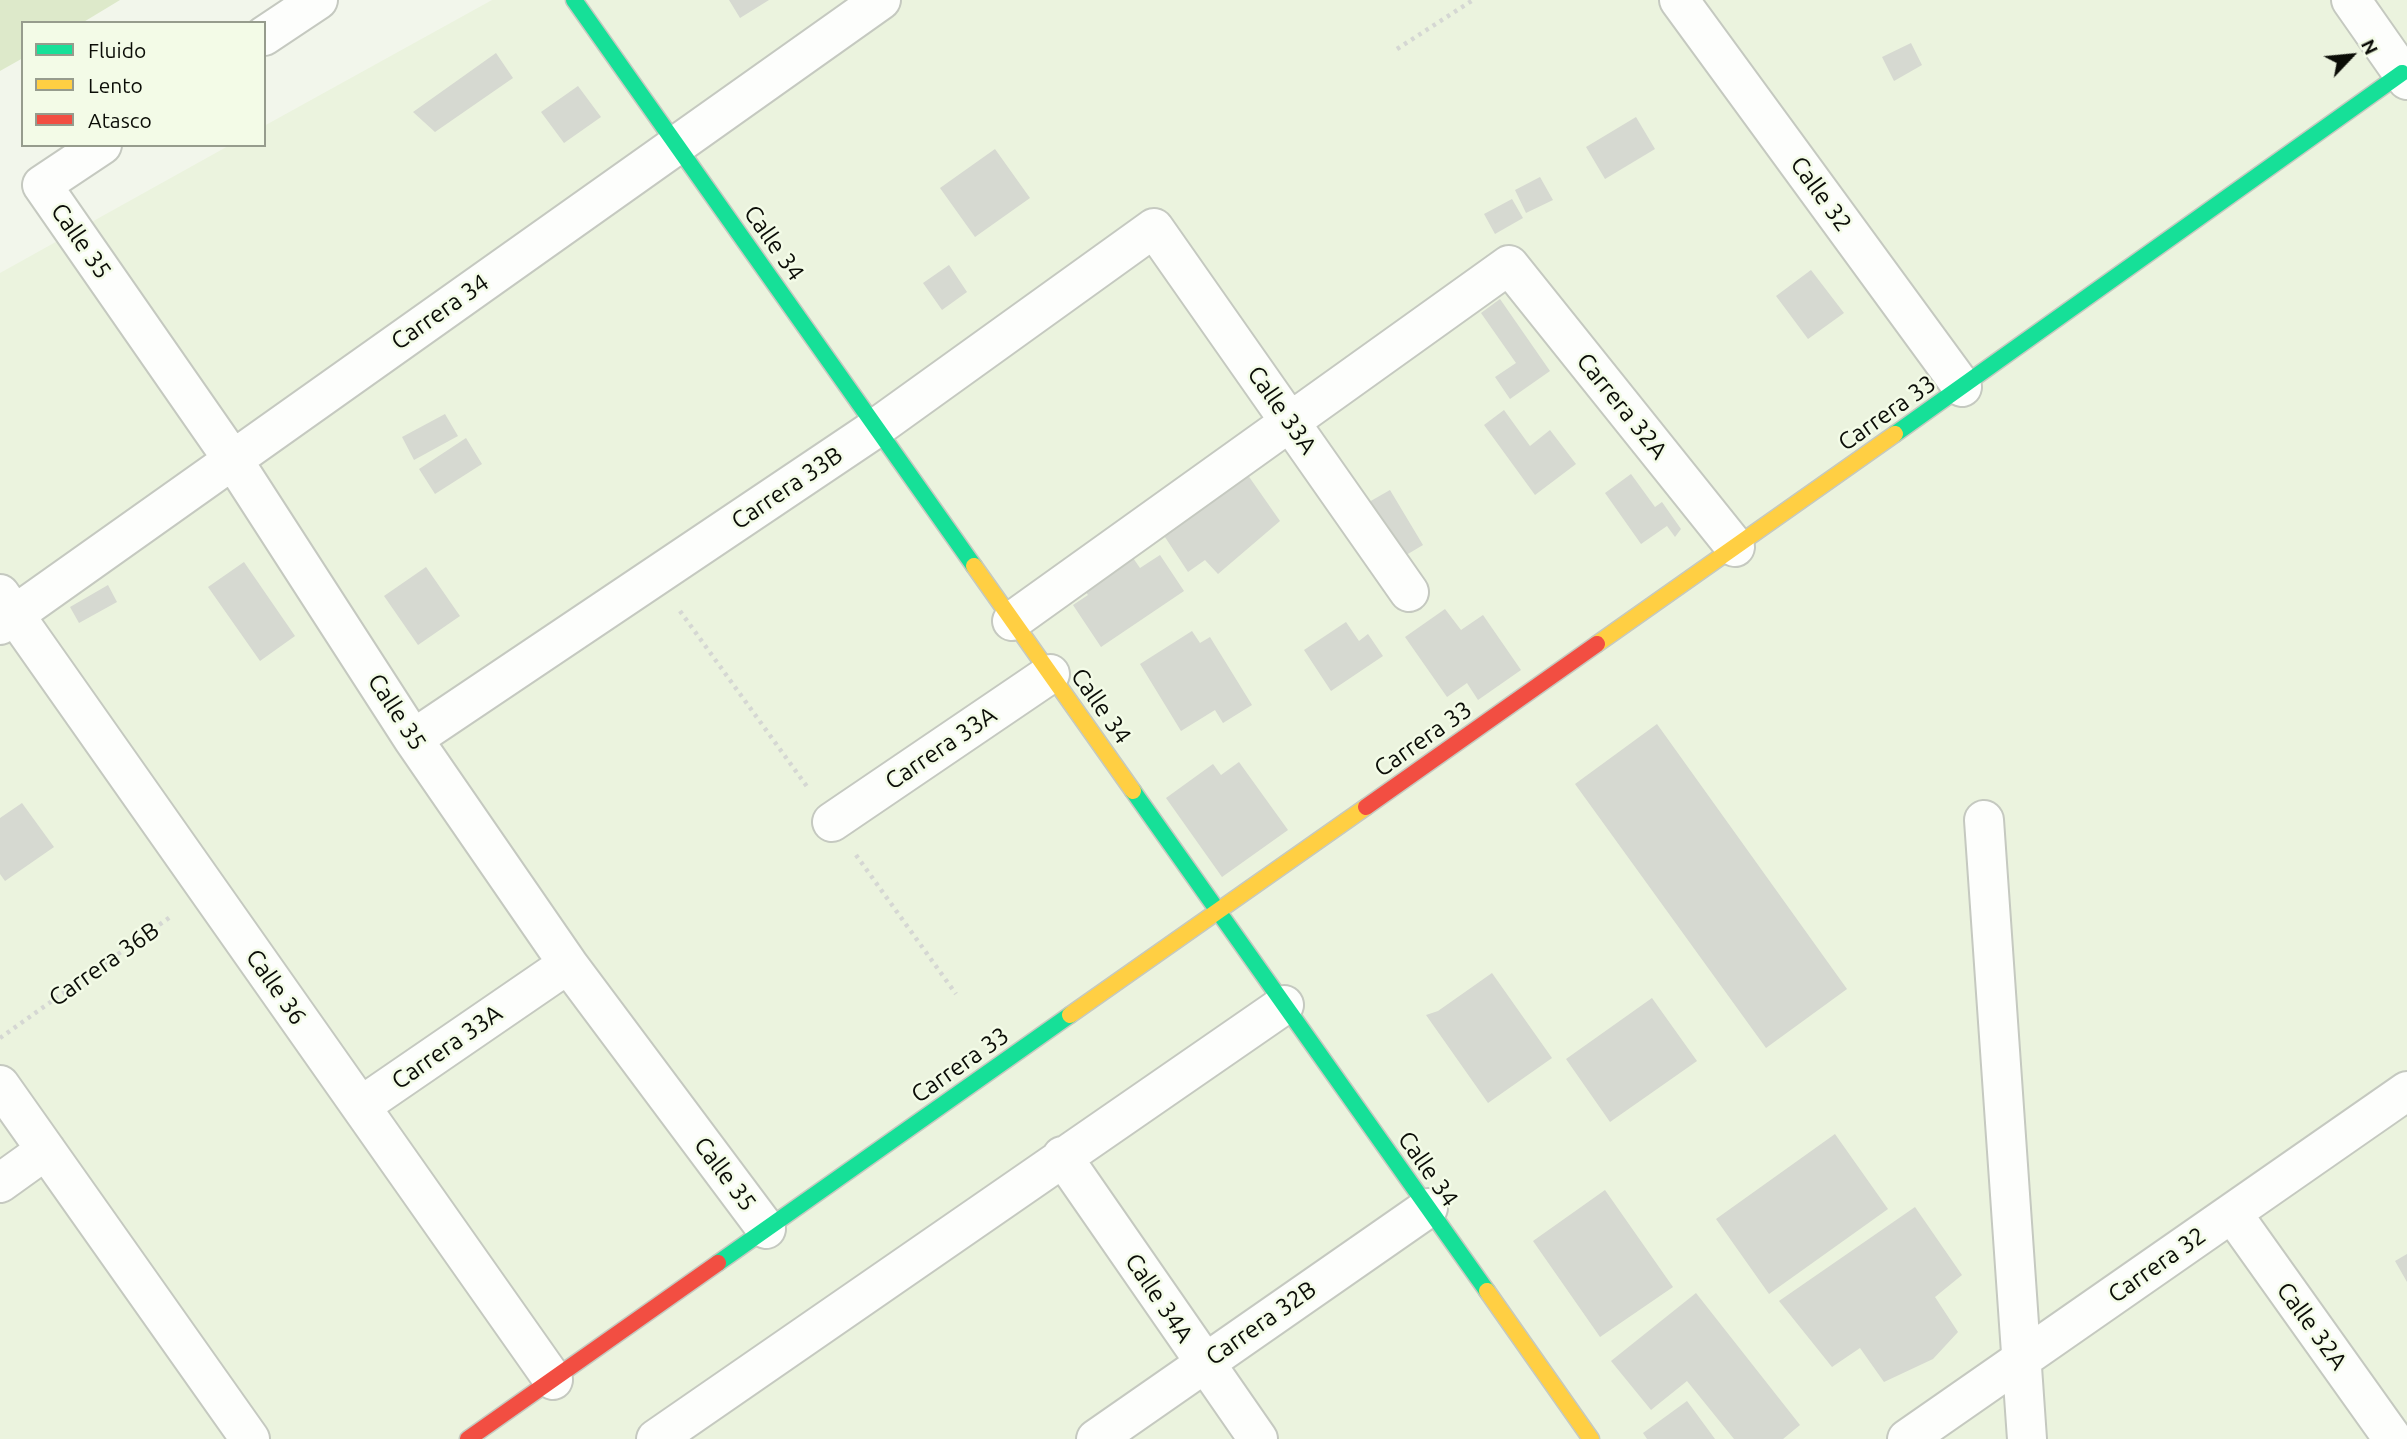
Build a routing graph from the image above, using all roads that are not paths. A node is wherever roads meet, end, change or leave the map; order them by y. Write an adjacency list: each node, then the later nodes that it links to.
1 (318, 0): 6 (street)
2 (574, 0): 8 (street, Calle 34)
3 (881, 0): 8 (street, Carrera 34)
4 (1679, 0): 11 (street, Calle 32)
5 (2351, 0): 7 (street)
6 (266, 35)
7 (2405, 77): 11 (street, Carrera 33)
8 (676, 145): 13 (street, Calle 34); 14 (street, Carrera 34)
9 (99, 147): 14 (street, Calle 35)
10 (1154, 228): 12 (street, Calle 33A); 13 (street, Carrera 33B)
11 (1962, 387): 15 (street, Carrera 33)
12 (1290, 421): 15 (street, Carrera 32A); 16 (street, Calle 33A); 18 (street)
13 (876, 428): 18 (street, Calle 34); 20 (street, Carrera 33B)
14 (233, 460): 17 (street, Carrera 34); 20 (street, Calle 35)
15 (1735, 547): 23 (street, Carrera 33)
16 (1409, 592)
17 (5, 611): 28 (street, Calle 36)
18 (1012, 621): 19 (street, Calle 34)
19 (1050, 674): 22 (street, Carrera 33A); 23 (street, Calle 34)
20 (413, 739): 24 (street, Calle 35)
21 (1984, 820): 44 (street)
22 (832, 822)
23 (1218, 911): 25 (street, Calle 34); 34 (street, Carrera 33)
24 (568, 964): 28 (street, Carrera 33A); 34 (street, Calle 35)
25 (1284, 1005): 30 (street); 32 (street, Calle 34)
26 (0, 1085): 29 (street)
27 (2407, 1091): 33 (street, Carrera 32)
28 (361, 1106): 36 (street, Calle 36)
29 (46, 1150): 31 (street); 38 (street)
30 (1062, 1156): 35 (street, Calle 34A); 37 (street)
31 (0, 1183)
32 (1428, 1208): 35 (street, Carrera 32B); 42 (street, Calle 34)
33 (2232, 1213): 43 (street, Carrera 32); 45 (street, Calle 32A)
34 (766, 1229): 36 (street, Carrera 33)
35 (1203, 1363): 40 (street, Carrera 32B); 41 (street, Calle 34A)
36 (553, 1380): 39 (street, Carrera 33)
37 (682, 1432)
38 (250, 1439)
39 (468, 1439)
40 (1096, 1439)
41 (1258, 1439)
42 (1591, 1439)
43 (1907, 1439)
44 (2027, 1439)
45 (2393, 1439)

